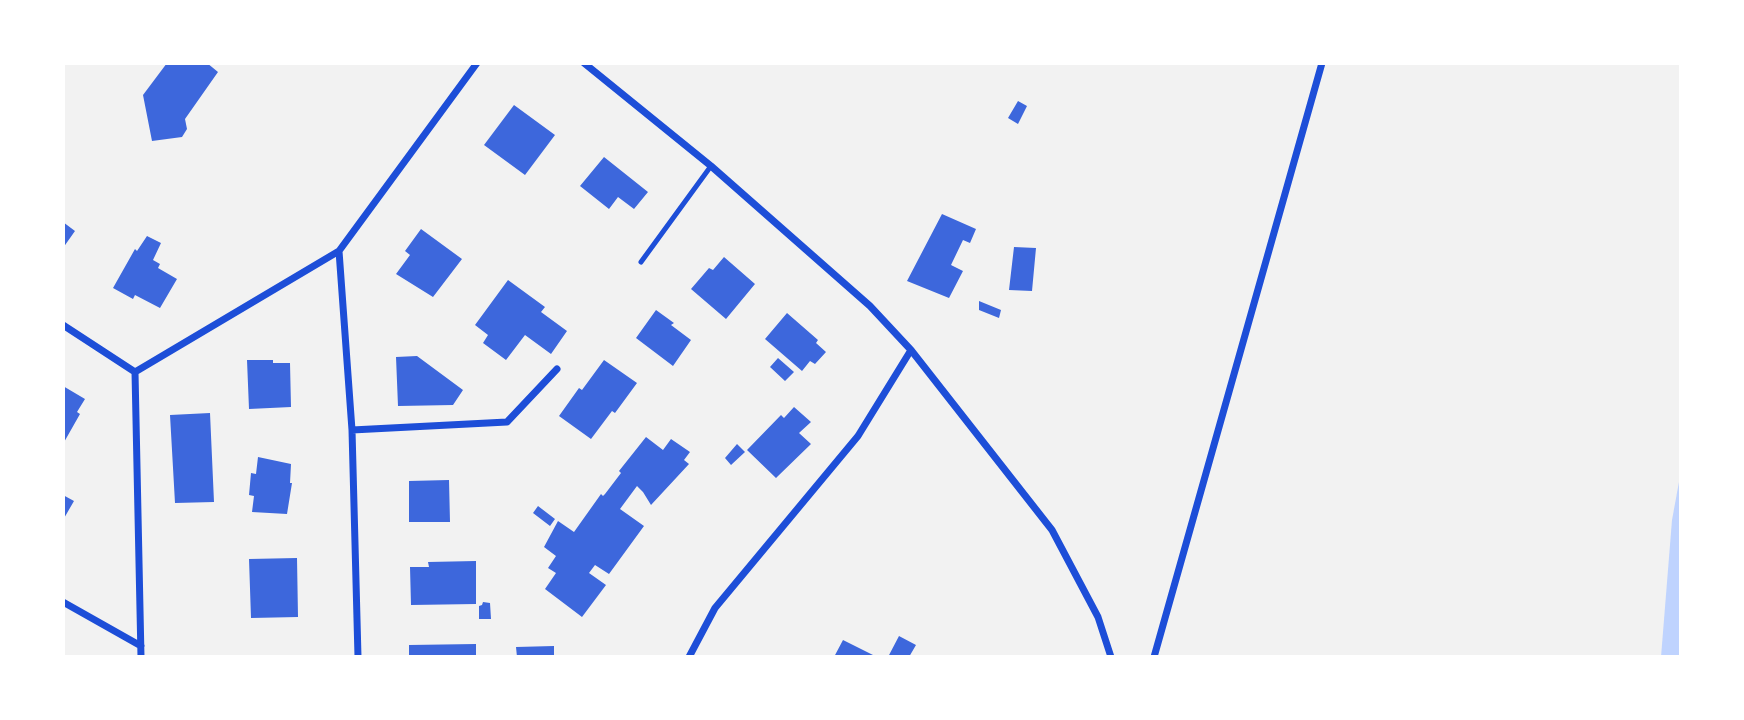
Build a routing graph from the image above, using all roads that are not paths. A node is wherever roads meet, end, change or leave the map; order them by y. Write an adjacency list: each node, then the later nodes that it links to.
1 (477, 63): 5 (street)
2 (584, 63): 4 (street)
3 (1322, 63): 18 (street)
4 (711, 166): 6 (lane); 8 (street)
5 (339, 251): 10 (street); 11 (street)
6 (641, 262)
7 (63, 325): 10 (street)
8 (911, 350): 16 (street); 17 (street)
9 (557, 369): 11 (street)
10 (135, 372): 13 (street)
11 (352, 430): 15 (street)
12 (63, 602): 13 (street)
13 (141, 646): 14 (street)
14 (141, 657)
15 (358, 657)
16 (689, 657)
17 (1111, 657)
18 (1154, 657)

